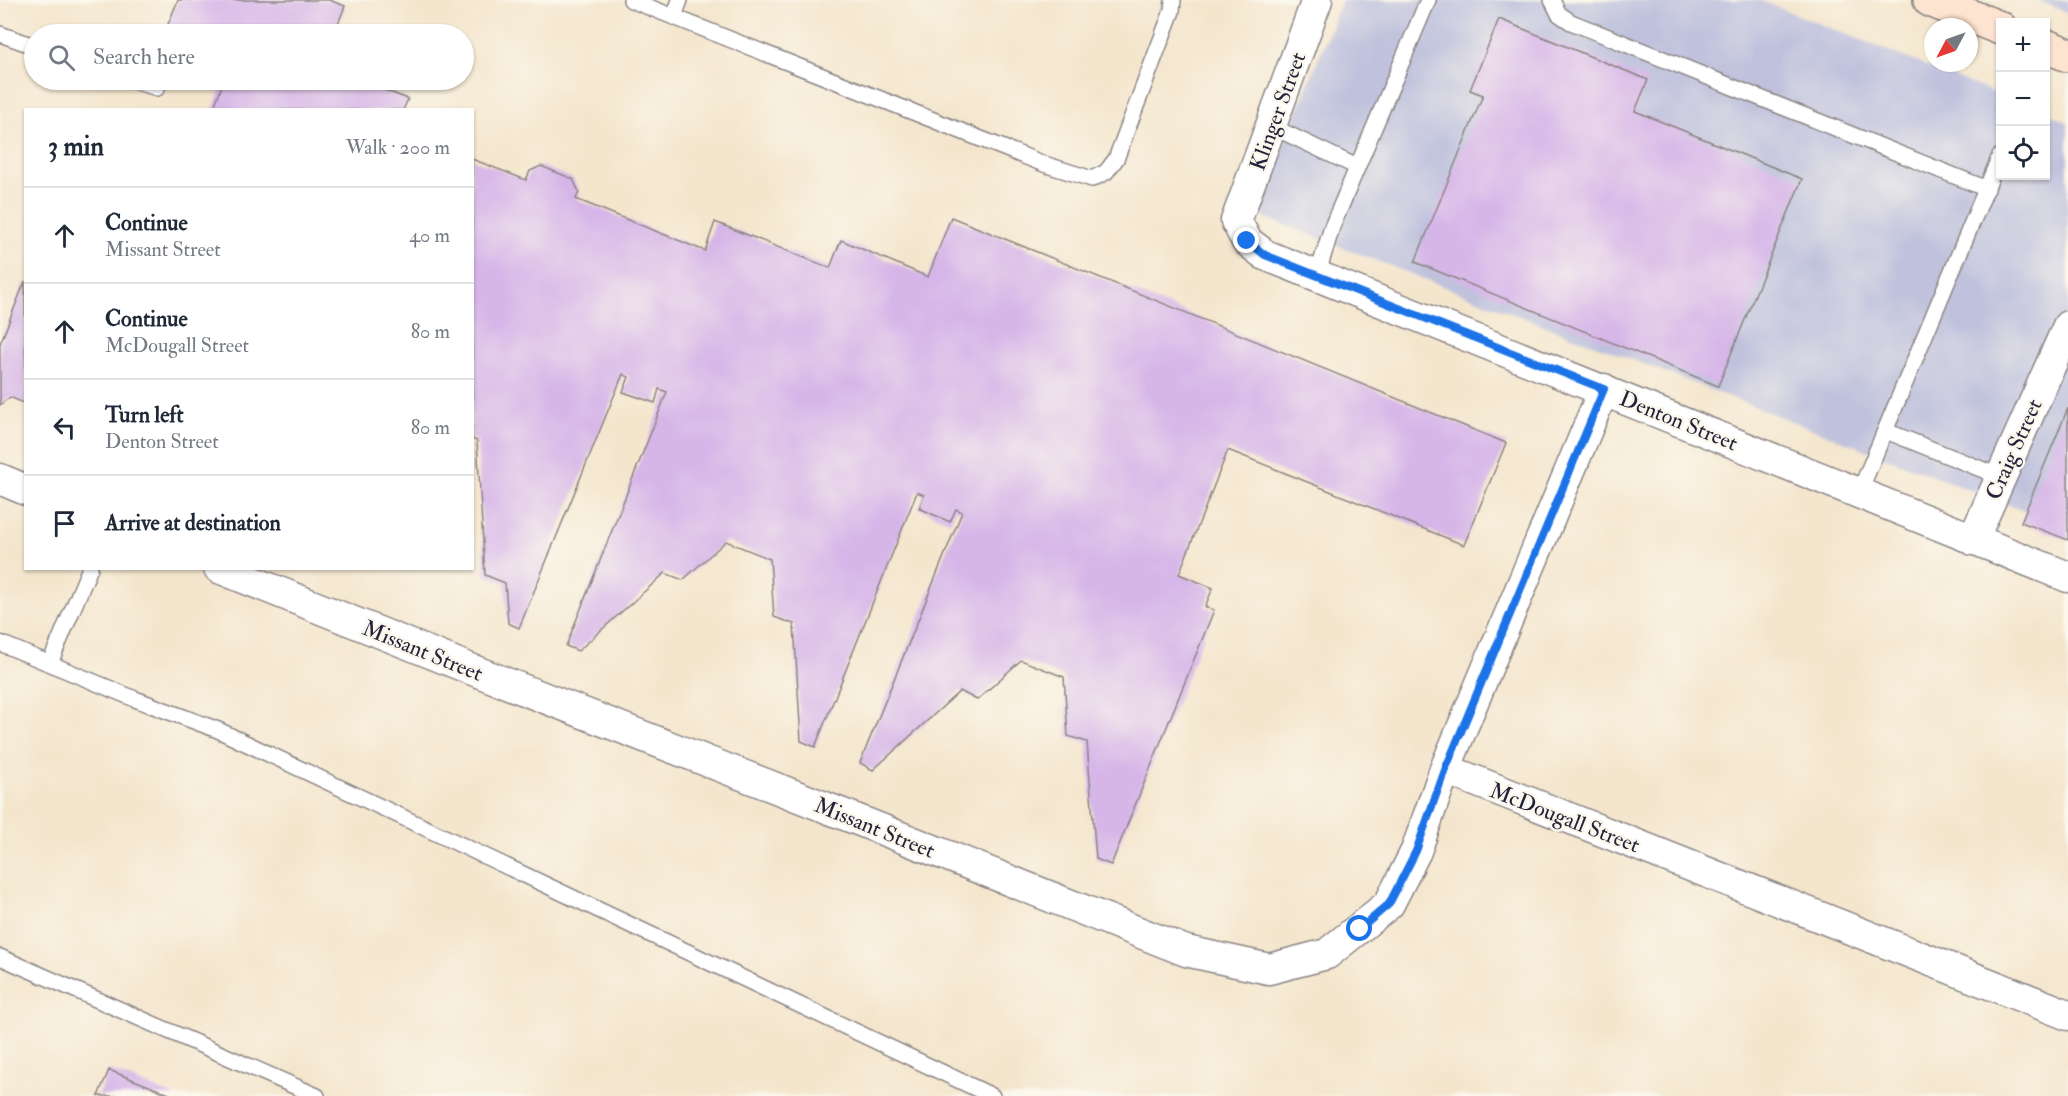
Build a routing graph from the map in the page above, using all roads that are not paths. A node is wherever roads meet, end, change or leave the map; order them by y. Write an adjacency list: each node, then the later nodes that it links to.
1 (631, 0): 8 (lane)
2 (680, 0): 8 (lane)
3 (1173, 0): 8 (lane)
4 (1317, 0): 12 (street, Klinger Street)
5 (1428, 0): 13 (lane)
6 (1551, 0): 15 (lane)
7 (1930, 0): 9 (street)
8 (674, 17)
9 (1996, 26)
10 (0, 34): 11 (lane)
11 (24, 42)
12 (1271, 126): 13 (lane); 16 (street, Klinger Street)
13 (1357, 167): 17 (lane)
14 (1996, 168): 15 (lane)
15 (1987, 189): 20 (lane)
16 (1236, 221): 17 (street, Denton Street)
17 (1317, 276): 19 (street, Denton Street)
18 (2068, 326): 21 (street, Craig Street)
19 (1604, 389): 24 (street, Denton Street); 31 (street)
20 (1886, 430): 21 (lane); 24 (lane)
21 (2001, 477): 25 (street, Craig Street)
22 (0, 479): 23 (street)
23 (24, 488)
24 (1859, 494): 25 (street, Denton Street)
25 (1973, 540): 28 (street, Denton Street)
26 (89, 570): 30 (lane)
27 (224, 570): 31 (street, Missant Street)
28 (2068, 577)
29 (0, 643): 30 (lane)
30 (50, 663): 35 (lane)
31 (1445, 770): 33 (street, McDougall Street)
32 (0, 957): 34 (lane)
33 (2068, 1015)
34 (317, 1096)
35 (992, 1096)

